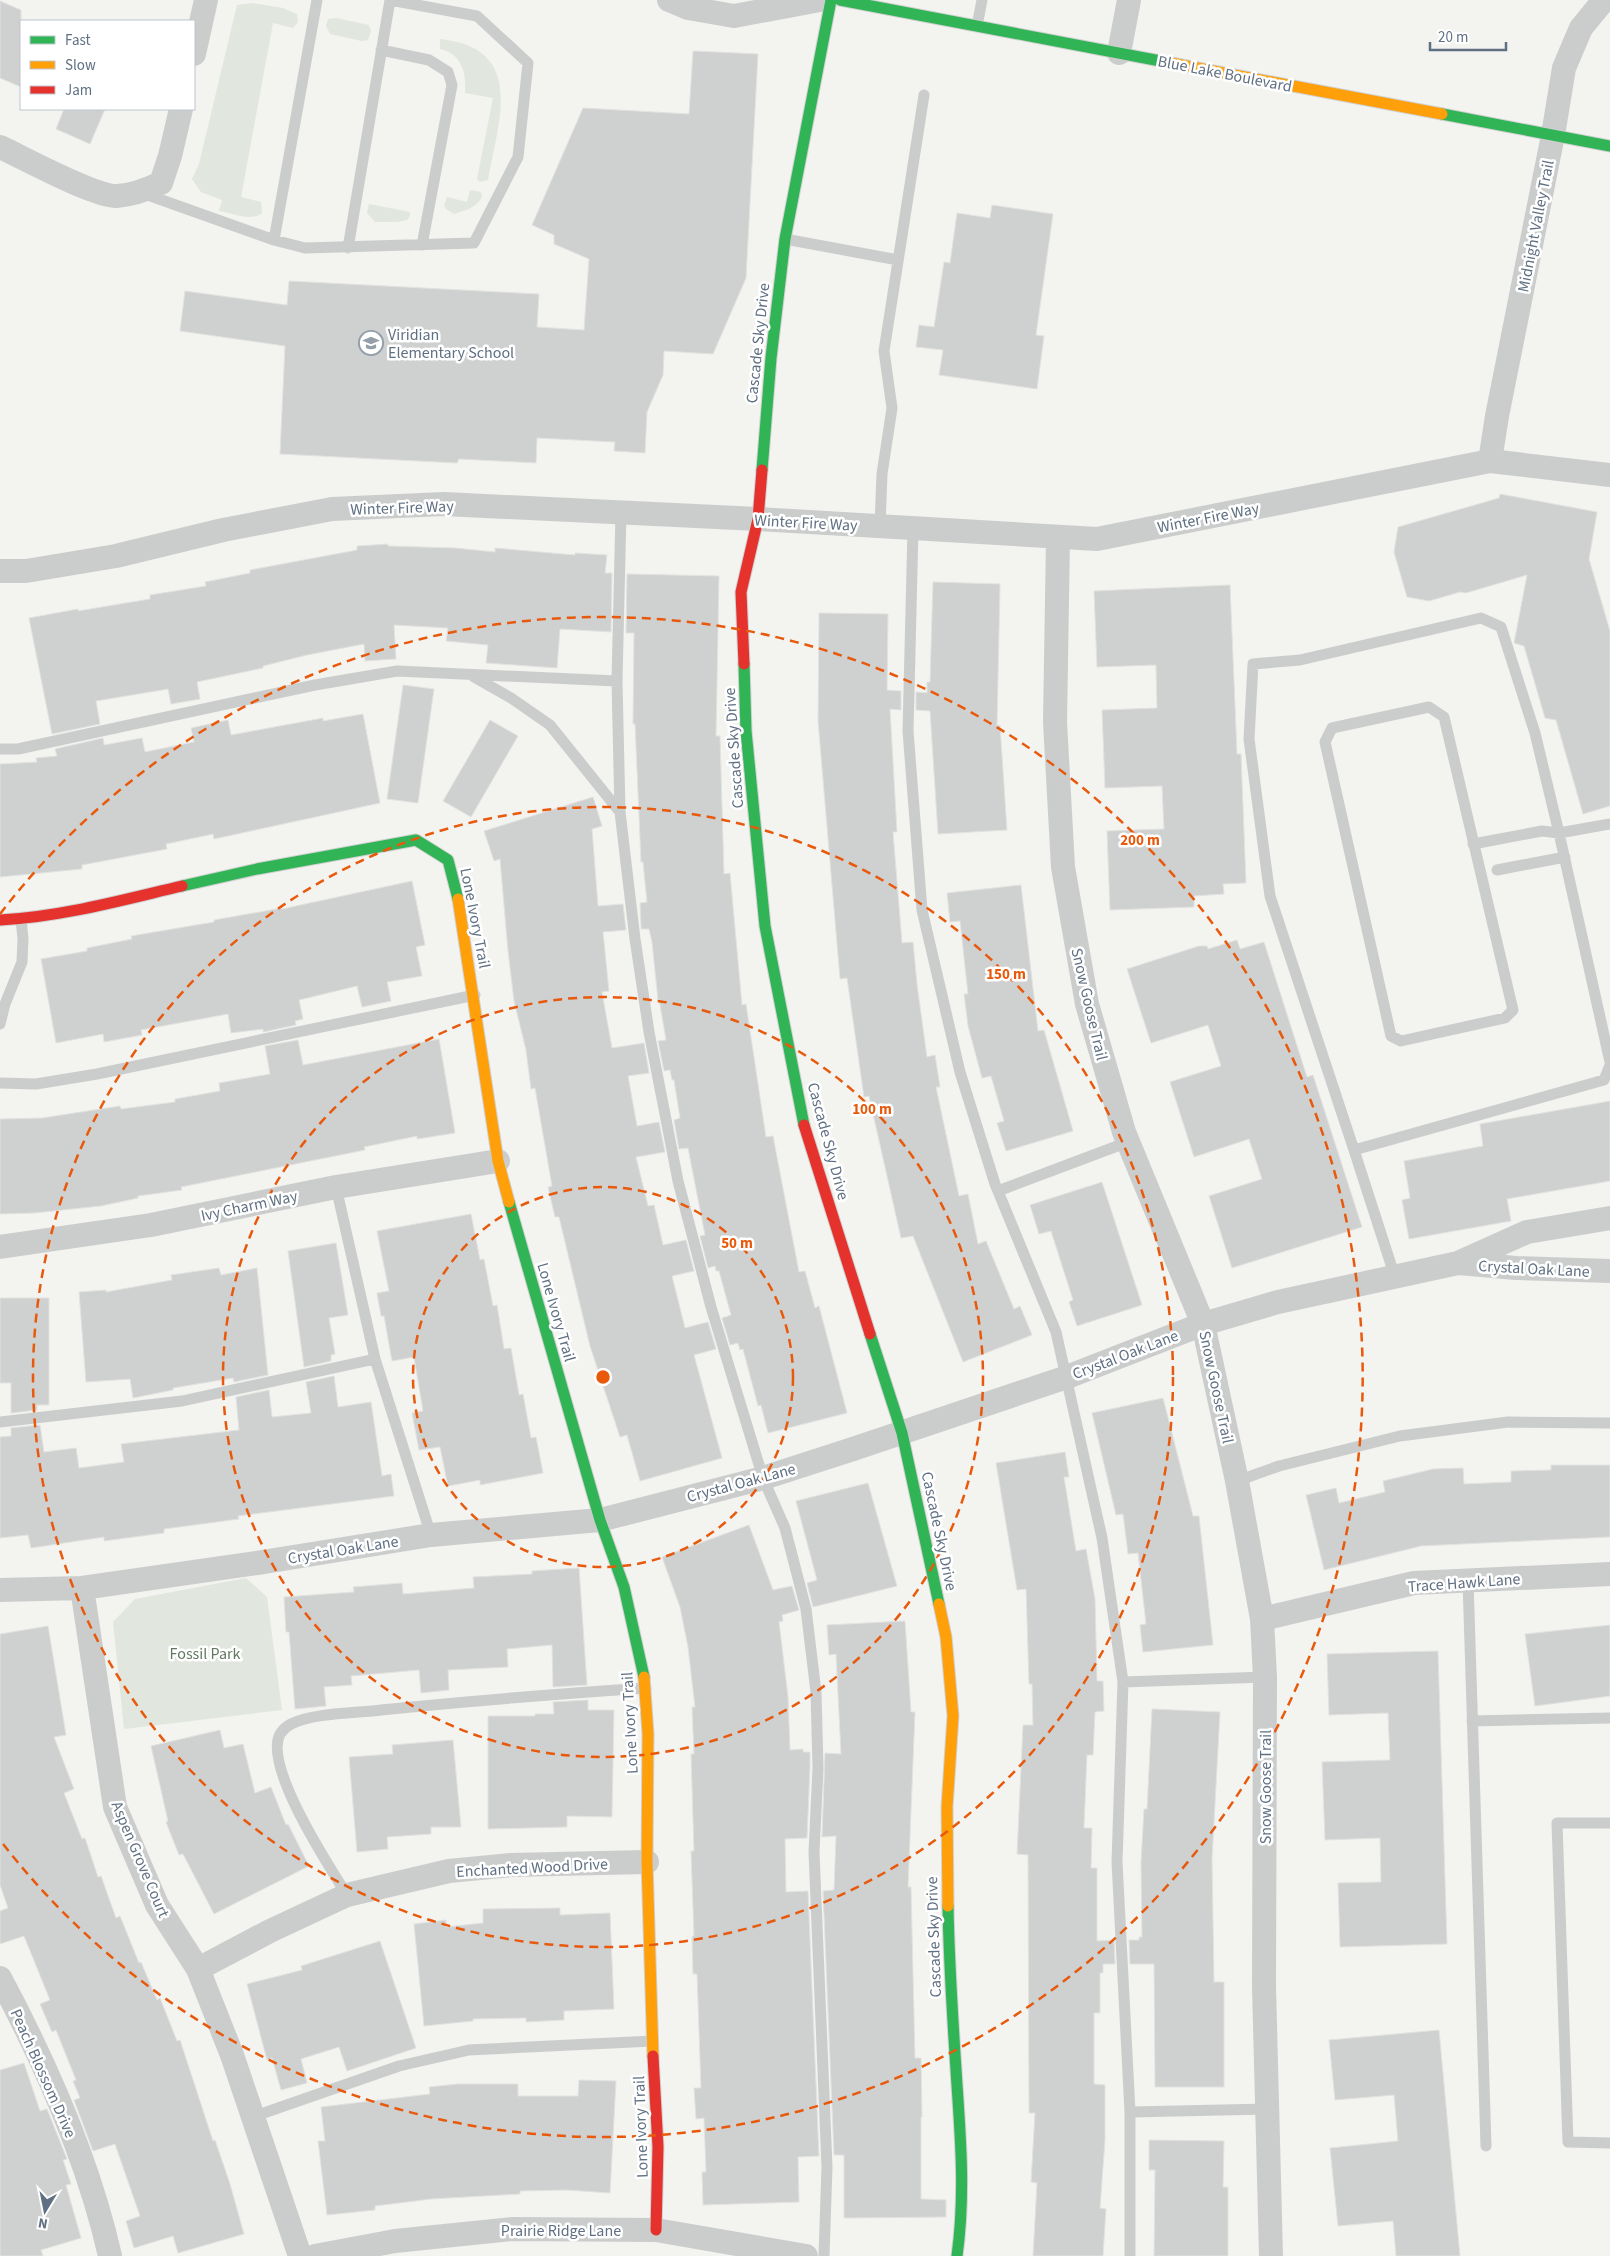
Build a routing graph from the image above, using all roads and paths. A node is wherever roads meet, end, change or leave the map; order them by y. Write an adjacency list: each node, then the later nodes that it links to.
1 (206, 0): 12 (street)
2 (317, 0): 22 (lane)
3 (390, 0): 13 (lane); 23 (lane)
4 (669, 0): 5 (street)
5 (820, 0)
6 (831, 0): 21 (street, Cascade Sky Drive)
7 (840, 0): 11 (street, Blue Lake Boulevard)
8 (982, 0): 11 (lane)
9 (1129, 0): 14 (street)
10 (1604, 0): 17 (street, Midnight Valley Trail)
11 (977, 26): 14 (street, Blue Lake Boulevard)
12 (195, 50)
13 (381, 50): 23 (lane); 24 (lane)
14 (1119, 53): 17 (street, Blue Lake Boulevard)
15 (924, 96): 25 (lane)
16 (181, 110): 20 (street)
17 (1554, 135): 18 (street, Blue Lake Boulevard); 26 (street, Midnight Valley Trail)
18 (1610, 146)
19 (0, 147): 20 (street)
20 (141, 193): 22 (lane)
21 (785, 239): 25 (lane); 29 (street, Cascade Sky Drive)
22 (274, 240): 24 (lane)
23 (422, 245): 24 (lane)
24 (348, 248)
25 (898, 260): 30 (lane)
26 (1490, 461): 27 (street, Winter Fire Way); 32 (street, Winter Fire Way)
27 (1610, 475)
28 (621, 512): 29 (street, Winter Fire Way); 33 (street, Winter Fire Way); 35 (lane)
29 (758, 519): 30 (street, Winter Fire Way); 65 (street, Cascade Sky Drive)
30 (880, 526): 31 (street, Winter Fire Way)
31 (912, 529): 32 (street, Winter Fire Way); 54 (lane)
32 (1058, 538): 50 (street, Snow Goose Trail)
33 (0, 570)
34 (470, 675): 35 (lane); 36 (lane); 37 (lane)
35 (617, 681): 37 (lane)
36 (0, 749)
37 (620, 812): 66 (lane)
38 (1610, 824): 39 (lane)
39 (1559, 833): 40 (lane); 41 (lane); 51 (lane)
40 (1473, 844): 40 (lane)
41 (1565, 857): 42 (lane); 47 (lane)
42 (1497, 870)
43 (21, 918): 44 (street, Lone Ivory Trail); 45 (street, Lone Ivory Trail); 46 (lane)
44 (0, 920)
45 (475, 995): 49 (lane); 52 (street, Lone Ivory Trail)
46 (0, 1024)
47 (1610, 1062)
48 (1610, 1065): 51 (lane)
49 (0, 1083)
50 (1128, 1142): 54 (lane); 60 (street, Snow Goose Trail)
51 (1354, 1150): 59 (lane)
52 (498, 1161): 53 (street, Ivy Charm Way); 68 (street, Lone Ivory Trail)
53 (336, 1187): 56 (street, Ivy Charm Way); 61 (lane)
54 (998, 1190): 62 (lane)
55 (1610, 1218): 57 (street, Crystal Oak Lane)
56 (0, 1247)
57 (1458, 1263): 58 (street, Crystal Oak Lane); 59 (street, Crystal Oak Lane)
58 (1610, 1271)
59 (1395, 1277): 60 (street, Crystal Oak Lane)
60 (1203, 1324): 62 (street, Crystal Oak Lane); 67 (street, Snow Goose Trail)
61 (375, 1359): 63 (lane); 69 (lane)
62 (1067, 1377): 65 (street, Crystal Oak Lane); 76 (lane)
63 (0, 1422)
64 (1610, 1423): 67 (lane)
65 (902, 1433): 66 (street, Crystal Oak Lane); 97 (street, Cascade Sky Drive)
66 (763, 1478): 68 (street, Crystal Oak Lane); 96 (lane)
67 (1237, 1480): 74 (street, Snow Goose Trail)
68 (600, 1520): 69 (street, Crystal Oak Lane); 77 (street, Lone Ivory Trail)
69 (431, 1535): 72 (street, Crystal Oak Lane)
70 (1610, 1574): 71 (street, Trace Hawk Lane)
71 (1468, 1581): 74 (street, Trace Hawk Lane); 79 (lane)
72 (82, 1588): 73 (street, Crystal Oak Lane); 83 (street, Aspen Grove Court)
73 (0, 1590)
74 (1262, 1619): 75 (street, Snow Goose Trail)
75 (1265, 1677): 76 (lane); 86 (street, Snow Goose Trail)
76 (1123, 1682): 87 (lane)
77 (646, 1688): 81 (street, Lone Ivory Trail); 82 (lane)
78 (1610, 1718): 79 (lane)
79 (1472, 1721): 90 (lane)
80 (1610, 1823): 89 (lane)
81 (647, 1862): 82 (street, Enchanted Wood Drive); 85 (street, Lone Ivory Trail)
82 (347, 1895): 83 (street, Enchanted Wood Drive)
83 (198, 1969): 88 (street, Aspen Grove Court)
84 (0, 1978): 92 (street, Peach Blossom Drive)
85 (653, 2041): 88 (lane); 91 (street, Lone Ivory Trail)
86 (1266, 2109): 87 (lane); 99 (street, Snow Goose Trail)
87 (1130, 2112): 98 (lane)
88 (252, 2117): 93 (street, Aspen Grove Court)
89 (1610, 2143)
90 (1486, 2146)
91 (656, 2230): 94 (street, Prairie Ridge Lane); 95 (street, Prairie Ridge Lane)
92 (110, 2256)
93 (300, 2256)
94 (315, 2256)
95 (806, 2256)
96 (824, 2256)
97 (956, 2256)
98 (1130, 2256)
99 (1272, 2256)

